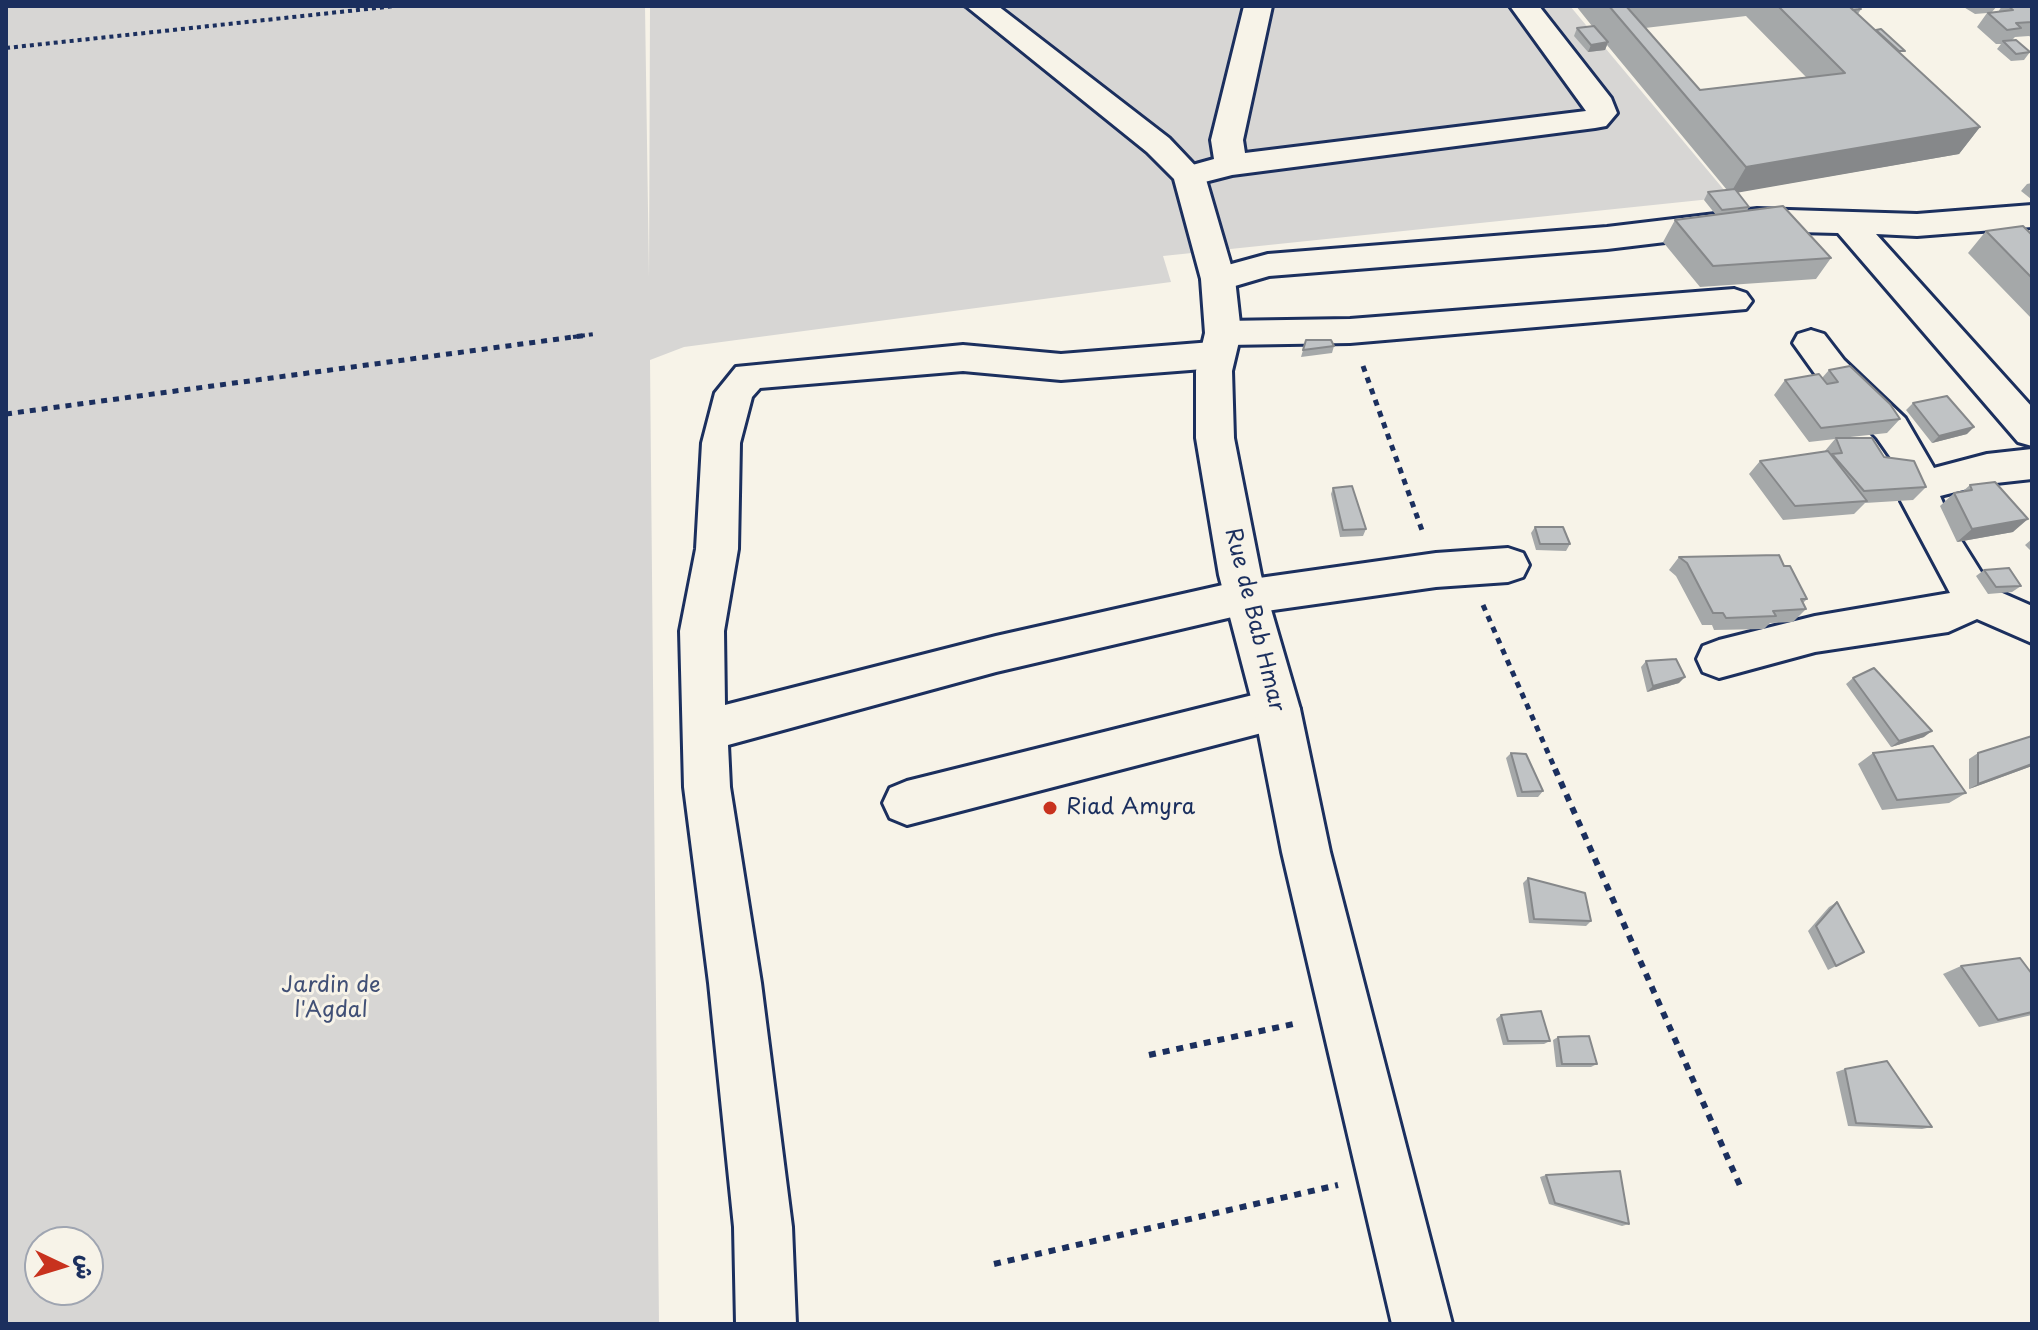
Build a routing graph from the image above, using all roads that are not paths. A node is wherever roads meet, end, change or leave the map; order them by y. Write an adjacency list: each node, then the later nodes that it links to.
1 (980, 6): 5 (street, Rue de Bab Hmar)
2 (1258, 6): 4 (street)
3 (1524, 6): 4 (street)
4 (1231, 165): 5 (street)
5 (1189, 176): 8 (street, Rue de Bab Hmar)
6 (2032, 216): 7 (street)
7 (1848, 224): 8 (street); 12 (street)
8 (1218, 279): 11 (street, Rue de Bab Hmar)
9 (1734, 301): 11 (street)
10 (1811, 343): 14 (street)
11 (1220, 344): 16 (street, Rue de Bab Hmar); 21 (street)
12 (2032, 432)
13 (2032, 464): 14 (street)
14 (1917, 487): 17 (street)
15 (1508, 565): 16 (street)
16 (1245, 597): 20 (street, Rue de Bab Hmar); 21 (street)
17 (1976, 600): 18 (street); 19 (street)
18 (2032, 625)
19 (1719, 659)
20 (1277, 709): 22 (street); 24 (street, Rue de Bab Hmar)
21 (704, 731): 23 (street)
22 (907, 803)
23 (766, 1324)
24 (1422, 1324)

